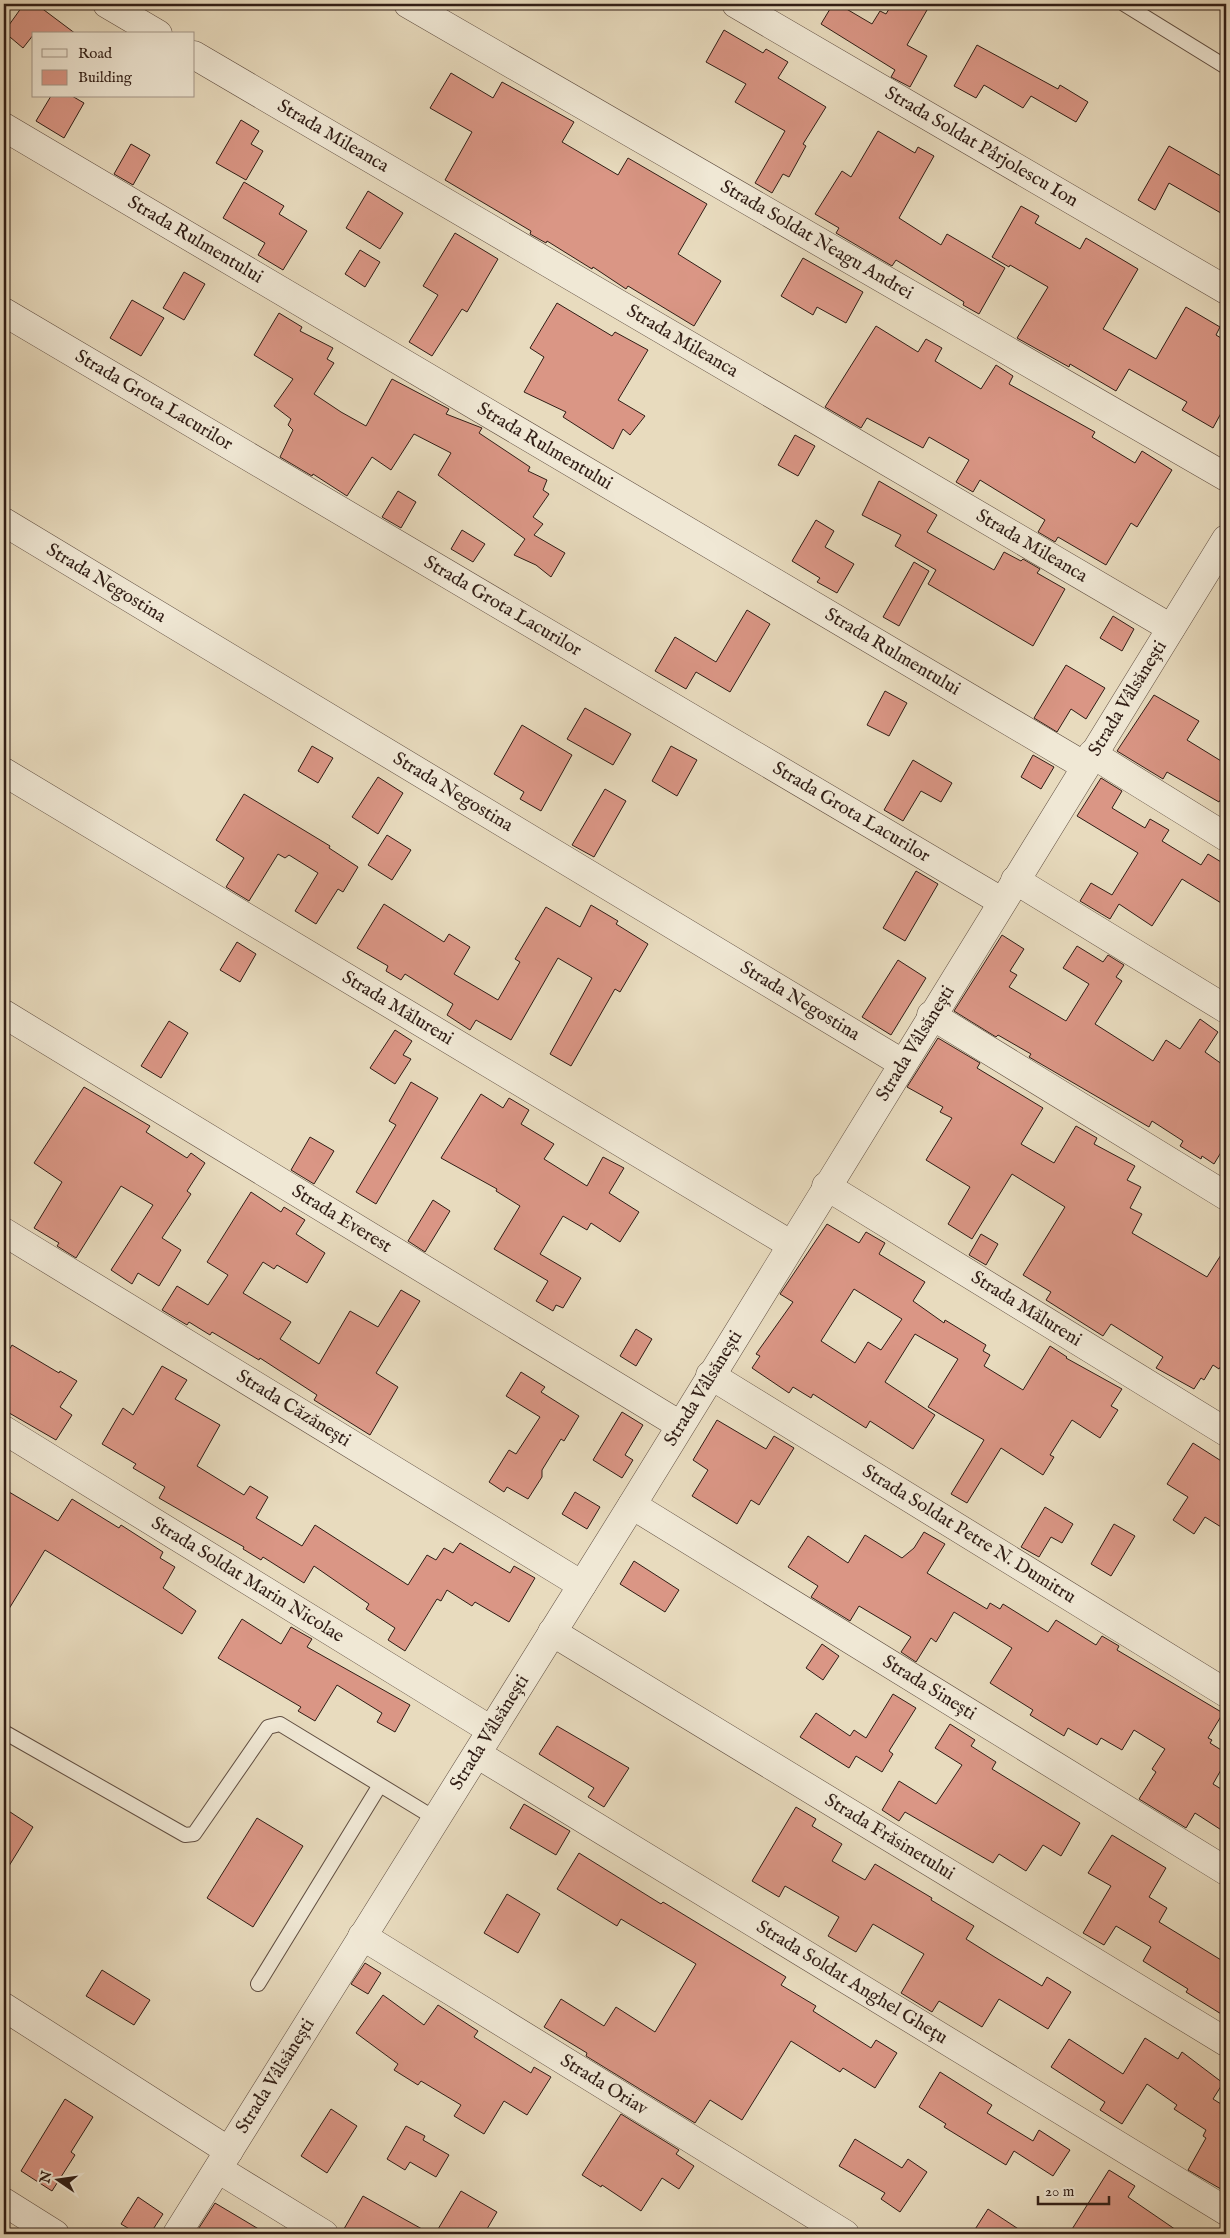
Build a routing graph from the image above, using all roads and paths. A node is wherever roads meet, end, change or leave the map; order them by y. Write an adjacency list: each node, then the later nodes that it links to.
1 (107, 4): 5 (street)
2 (408, 4): 11 (street, Strada Soldat Neagu Andrei)
3 (736, 4): 9 (street, Strada Soldat Pârjolescu Ion)
4 (1124, 4): 7 (lane)
5 (155, 32)
6 (195, 56): 14 (street, Strada Mileanca)
7 (1226, 67)
8 (4, 127): 15 (street, Strada Rulmentului)
9 (1226, 290)
10 (4, 312): 18 (street, Strada Grota Lacurilor)
11 (1226, 477)
12 (4, 522): 22 (street, Strada Negostina)
13 (1226, 538): 14 (street, Strada Vâlsănești)
14 (1171, 628): 15 (street, Strada Vâlsănești)
15 (1088, 760): 17 (street, Strada Rulmentului); 18 (street, Strada Vâlsănești)
16 (4, 772): 26 (street, Strada Mălureni)
17 (1226, 837)
18 (1008, 891): 19 (street, Strada Grota Lacurilor); 21 (street, Strada Vâlsănești)
19 (1226, 1009)
20 (4, 1014): 28 (street, Strada Everest)
21 (932, 1015): 22 (street, Strada Vâlsănești); 24 (street)
22 (902, 1063): 23 (street, Strada Vâlsănești)
23 (826, 1186): 26 (street, Strada Vâlsănești); 30 (street, Strada Mălureni)
24 (1226, 1196)
25 (4, 1232): 32 (street, Strada Căzănești)
26 (790, 1244): 27 (street, Strada Vâlsănești)
27 (710, 1375): 28 (street, Strada Vâlsănești); 34 (street, Strada Soldat Petre N. Dumitru)
28 (680, 1425): 31 (street, Strada Vâlsănești)
29 (4, 1430): 35 (street, Strada Soldat Marin Nicolae)
30 (1226, 1432)
31 (632, 1505): 32 (street, Strada Vâlsănești); 40 (street, Strada Sinești)
32 (582, 1585): 33 (street, Strada Vâlsănești)
33 (552, 1632): 35 (street, Strada Vâlsănești); 44 (street, Strada Frăsinetului)
34 (1226, 1693)
35 (492, 1730): 37 (street, Strada Vâlsănești)
36 (4, 1732): 38 (lane)
37 (477, 1754): 39 (street, Strada Vâlsănești); 47 (street, Strada Soldat Anghel Ghețu)
38 (380, 1785): 39 (lane); 42 (lane)
39 (436, 1819): 41 (street, Strada Vâlsănești)
40 (1226, 1871)
41 (362, 1936): 45 (street, Strada Vâlsănești); 51 (street, Strada Oriav)
42 (258, 1984)
43 (4, 2007): 45 (street)
44 (1226, 2042)
45 (223, 2160): 49 (street, Strada Vâlsănești); 50 (street)
46 (4, 2202): 48 (street)
47 (1226, 2211)
48 (55, 2234)
49 (177, 2234)
50 (324, 2234)
51 (845, 2234)

